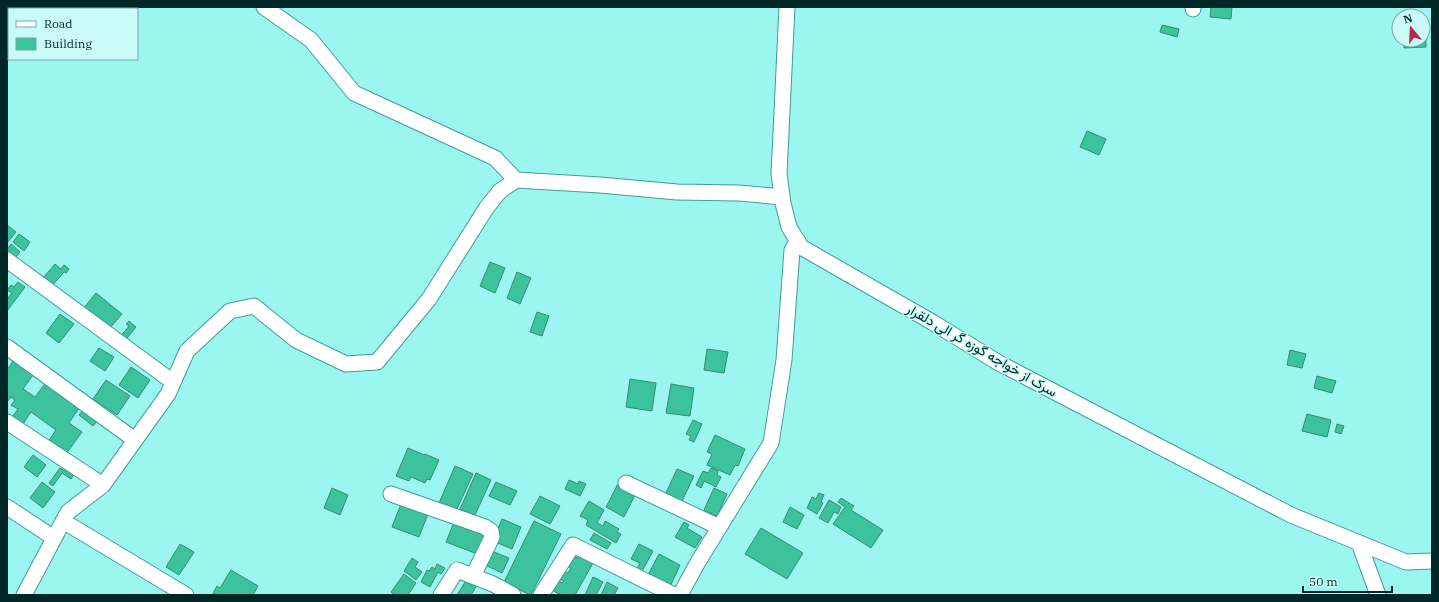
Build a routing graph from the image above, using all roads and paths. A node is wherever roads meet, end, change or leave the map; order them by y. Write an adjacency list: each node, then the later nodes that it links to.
1 (264, 7): 3 (street)
2 (788, 7): 4 (street, سرک از خواجه گوزه گر الی دلقرار)
3 (516, 180): 4 (street); 8 (street)
4 (782, 197): 5 (street, سرک از خواجه گوزه گر الی دلقرار)
5 (798, 241): 16 (street); 18 (street, سرک از خواجه گوزه گر الی دلقرار)
6 (7, 260): 8 (street)
7 (7, 347): 10 (street)
8 (173, 382): 10 (street)
9 (7, 422): 12 (street)
10 (135, 440): 12 (street)
11 (626, 483): 16 (street)
12 (103, 486): 15 (street)
13 (391, 494): 20 (street)
14 (7, 507): 17 (street)
15 (63, 521): 17 (street); 22 (street)
16 (720, 528): 27 (street)
17 (54, 538): 21 (street)
18 (1359, 543): 19 (street, سرک از خواجه گوزه گر الی دلقرار); 28 (street)
19 (1432, 561)
20 (473, 576): 23 (street); 24 (street)
21 (24, 595)
22 (186, 595)
23 (441, 595)
24 (513, 595)
25 (541, 595): 26 (street)
26 (674, 595)
27 (680, 595)
28 (1378, 595)

